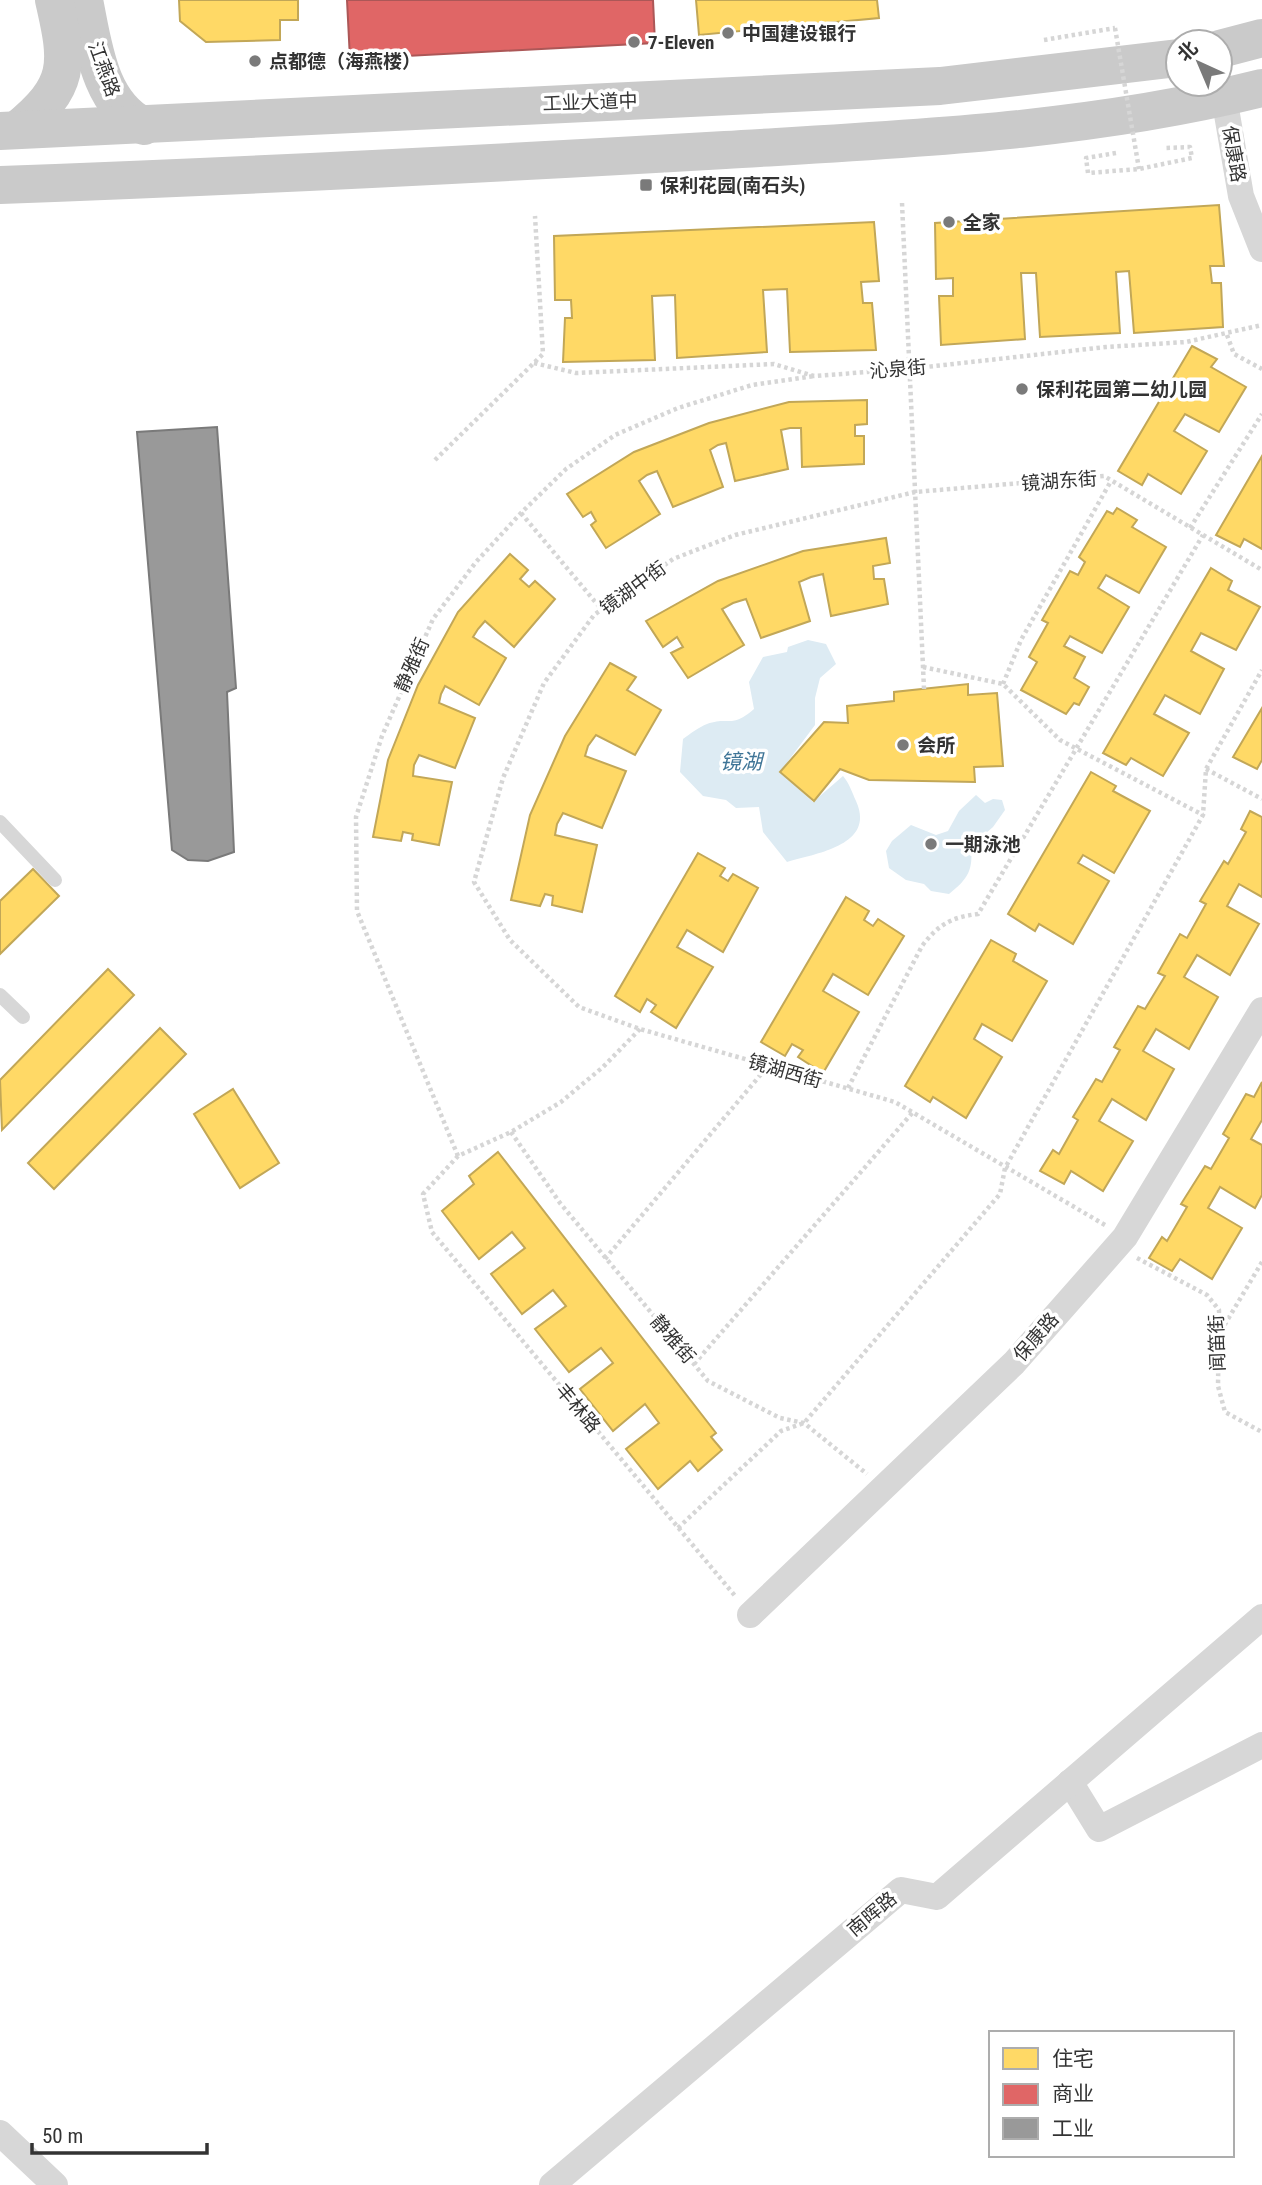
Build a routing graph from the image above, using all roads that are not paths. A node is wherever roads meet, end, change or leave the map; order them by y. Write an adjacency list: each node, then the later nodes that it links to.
1 (54, 0): 11 (main road, 江燕路)
2 (84, 0): 10 (main road, 江燕路)
3 (1262, 38): 4 (main road)
4 (1234, 45)
5 (1164, 60): 10 (main road, 工业大道中)
6 (1262, 88): 7 (main road)
7 (1234, 95)
8 (1219, 98): 12 (main road)
9 (1224, 98): 13 (street, 保康路)
10 (144, 126): 11 (main road, 工业大道中)
11 (9, 130)
12 (0, 185)
13 (1262, 249)
14 (0, 822): 15 (lane)
15 (55, 880)
16 (0, 995): 18 (lane)
17 (1262, 1010): 19 (street, 保康路)
18 (23, 1017)
19 (750, 1615)
20 (1262, 1617): 22 (street, 南晖路)
21 (1262, 1745): 22 (street)
22 (1070, 1782): 25 (street, 南晖路)
23 (0, 2133): 24 (street)
24 (55, 2185)
25 (552, 2185)

